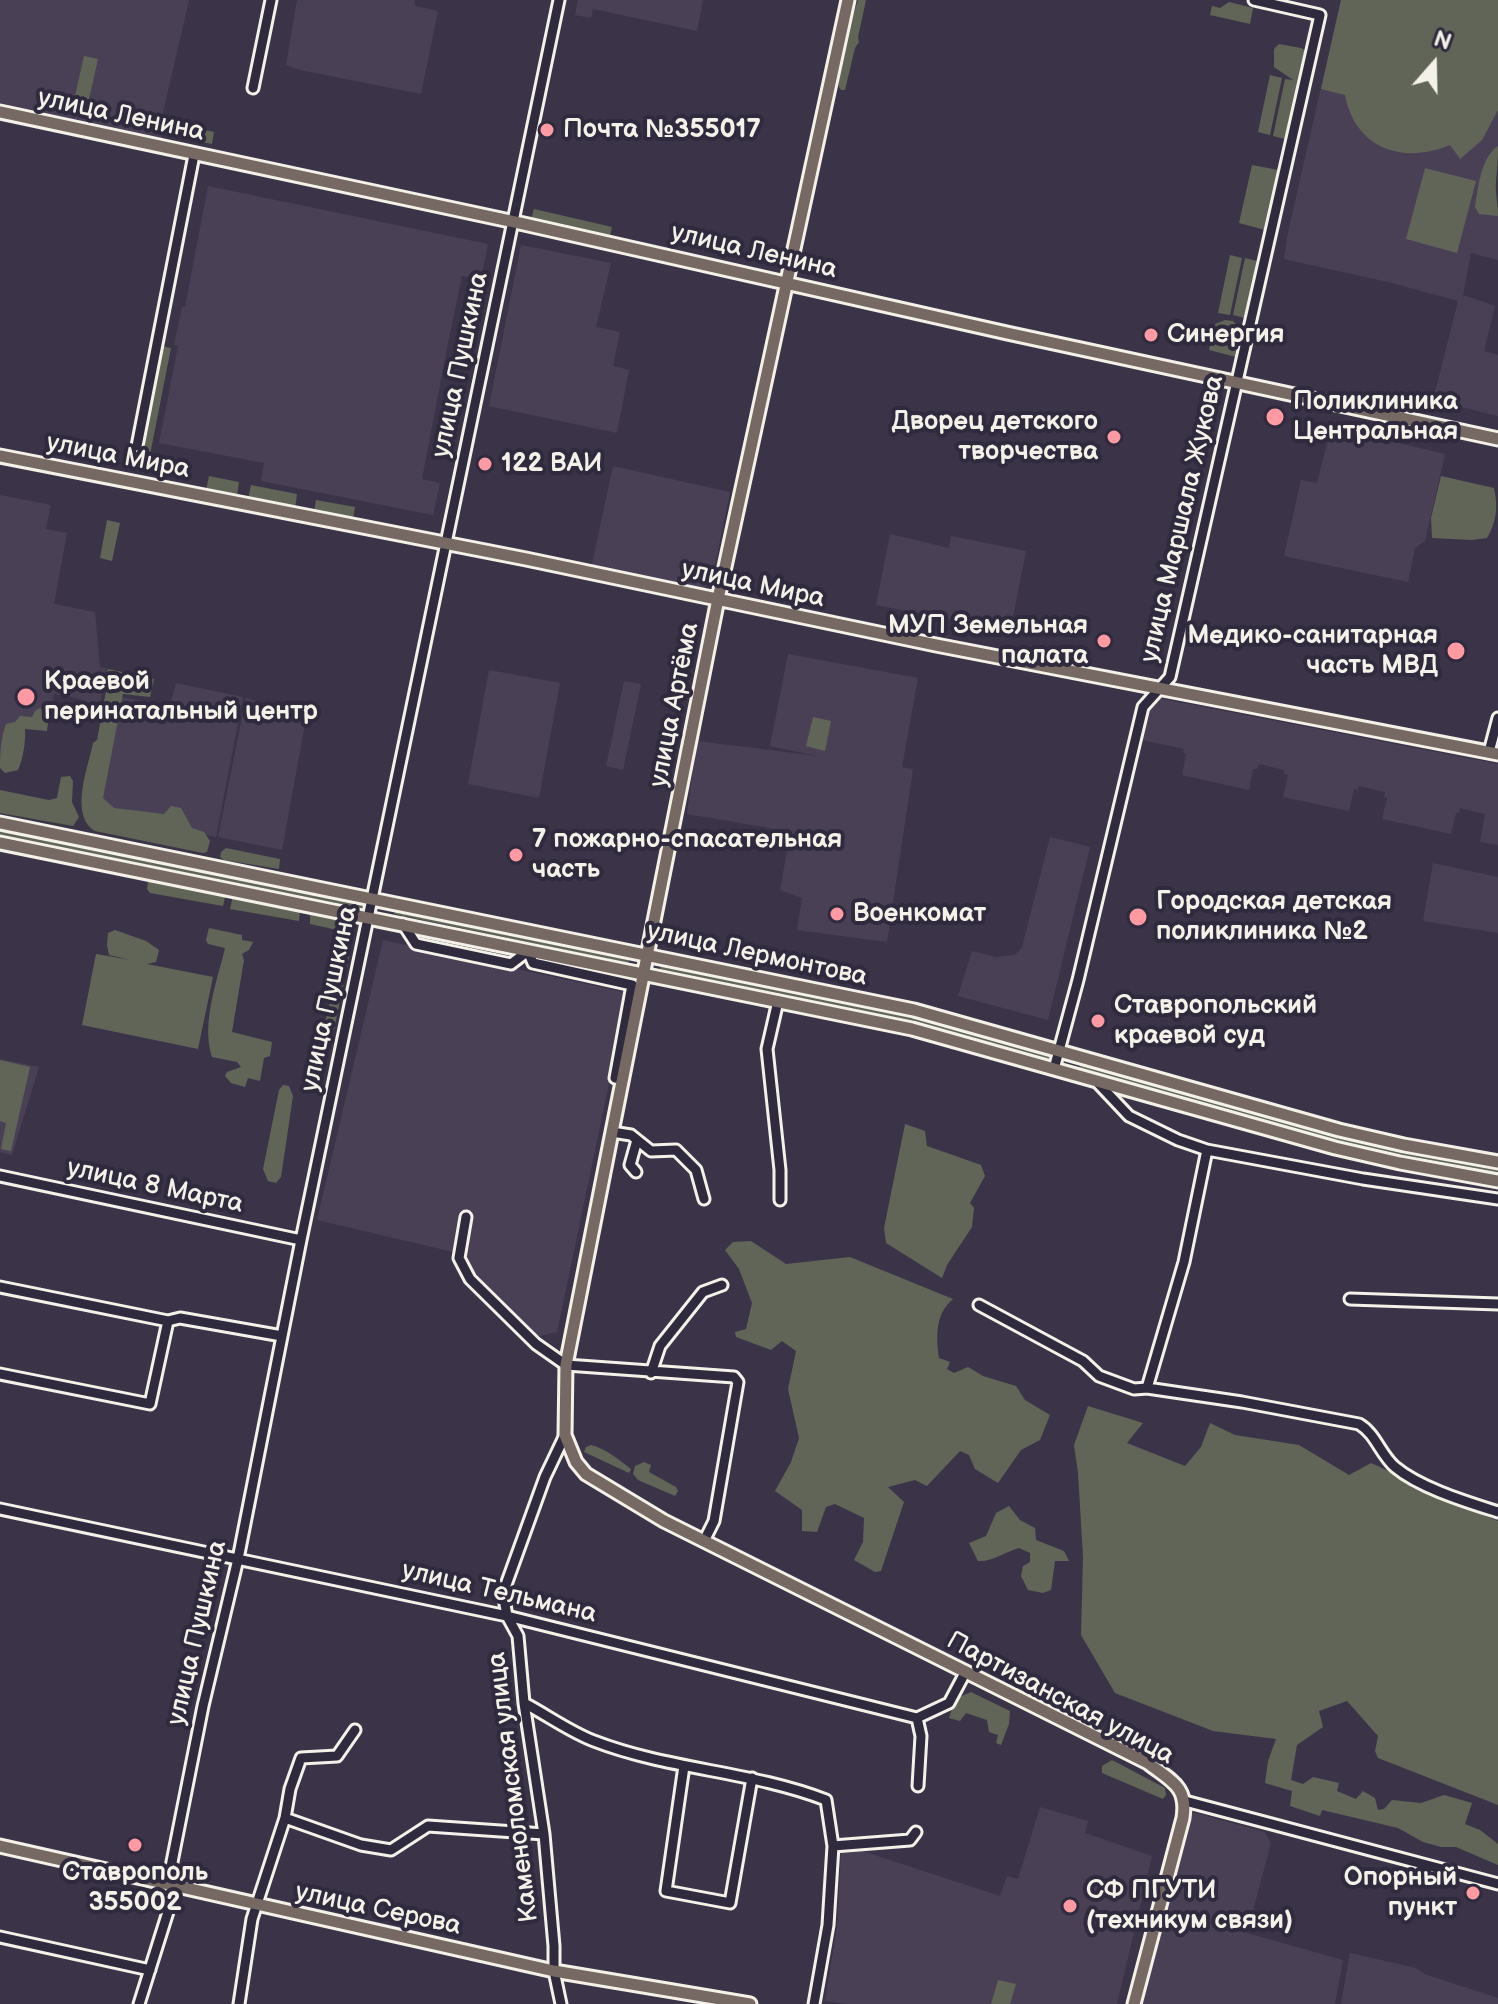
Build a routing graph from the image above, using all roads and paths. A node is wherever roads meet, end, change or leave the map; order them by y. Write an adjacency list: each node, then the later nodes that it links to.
1 (271, 0): 5 (street)
2 (559, 0): 8 (street, улица Пушкина)
3 (848, 0): 9 (main road, улица Артёма)
4 (1254, 0): 10 (street, улица Маршала Жукова)
5 (253, 88)
6 (0, 112): 7 (main road, улица Ленина)
7 (194, 155): 8 (main road, улица Ленина); 12 (street)
8 (514, 222): 9 (main road, улица Ленина); 14 (street, улица Пушкина)
9 (787, 281): 10 (main road, улица Ленина); 15 (main road, улица Артёма)
10 (1238, 382): 11 (main road, улица Ленина); 16 (street, улица Маршала Жукова)
11 (1498, 439)
12 (137, 446)
13 (0, 456): 14 (main road, улица Мира)
14 (446, 544): 15 (main road, улица Мира); 21 (street, улица Пушкина)
15 (718, 599): 16 (main road, улица Мира); 24 (main road, улица Артёма)
16 (1161, 688): 18 (main road, улица Мира); 27 (street, улица Маршала Жукова)
17 (1498, 718): 18 (street)
18 (1494, 753)
19 (0, 823): 21 (main road, улица Лермонтова)
20 (0, 843): 22 (main road, улица Лермонтова)
21 (373, 899): 22 (street, улица Пушкина); 24 (main road, улица Лермонтова)
22 (369, 917): 23 (main road, улица Лермонтова); 42 (street, улица Пушкина)
23 (528, 951): 25 (main road, улица Лермонтова); 29 (street)
24 (648, 955): 25 (main road, улица Артёма); 27 (main road, улица Лермонтова)
25 (644, 973): 26 (main road, улица Лермонтова); 29 (main road, улица Артёма)
26 (778, 1001): 28 (main road, улица Лермонтова); 40 (street)
27 (1059, 1051): 28 (street, улица Маршала Жукова); 34 (main road, улица Лермонтова)
28 (1054, 1069): 30 (main road, улица Лермонтова)
29 (622, 1079): 31 (main road, улица Артёма)
30 (1096, 1081): 33 (street); 37 (main road, улица Лермонтова)
31 (612, 1132): 32 (street); 50 (main road, улица Артёма)
32 (637, 1140): 35 (street); 38 (street)
33 (1207, 1150): 39 (street); 53 (street)
34 (1498, 1162)
35 (636, 1172)
36 (0, 1176): 42 (street, улица 8 Марта)
37 (1498, 1181)
38 (704, 1199)
39 (1498, 1199)
40 (780, 1200)
41 (466, 1217): 50 (street)
42 (301, 1240): 49 (street, улица Пушкина)
43 (722, 1285): 51 (street)
44 (0, 1287): 48 (street)
45 (1350, 1299): 46 (street)
46 (1498, 1304)
47 (979, 1305): 53 (street)
48 (168, 1321): 49 (street); 52 (street)
49 (282, 1336): 59 (street, улица Пушкина)
50 (566, 1365): 51 (street); 54 (main road, улица Артёма)
51 (651, 1373): 58 (street)
52 (0, 1374)
53 (1147, 1388): 57 (street)
54 (564, 1422): 55 (main road, Партизанская улица)
55 (565, 1435): 58 (main road, Партизанская улица); 60 (street, Каменоломская улица)
56 (0, 1509): 59 (street, улица Тельмана)
57 (1498, 1512)
58 (704, 1541): 61 (main road, Партизанская улица)
59 (238, 1559): 60 (street, улица Тельмана); 75 (street, улица Пушкина)
60 (507, 1616): 62 (street, Каменоломская улица); 63 (street, улица Тельмана)
61 (965, 1673): 63 (street); 68 (main road, Партизанская улица)
62 (524, 1703): 65 (street); 71 (street, Каменоломская улица)
63 (917, 1718): 67 (street)
64 (355, 1730): 69 (street)
65 (684, 1766): 66 (street); 66 (street)
66 (752, 1778): 73 (street)
67 (918, 1786)
68 (1185, 1801): 74 (street, Партизанская улица); 85 (main road)
69 (285, 1818): 71 (street); 76 (street)
70 (916, 1832): 73 (street)
71 (544, 1834): 79 (street, Каменоломская улица)
72 (0, 1846): 75 (main road, улица Серова)
73 (833, 1846): 84 (street)
74 (1498, 1884)
75 (171, 1885): 76 (main road, улица Серова); 78 (street, улица Пушкина)
76 (257, 1906): 79 (main road, улица Серова); 81 (street)
77 (0, 1937): 78 (street)
78 (150, 1970): 80 (street, улица Пушкина)
79 (554, 1971): 82 (street, Каменоломская улица); 83 (main road, улица Серова)
80 (139, 2004)
81 (239, 2004)
82 (561, 2004)
83 (750, 2004)
84 (814, 2004)
85 (1134, 2004)

